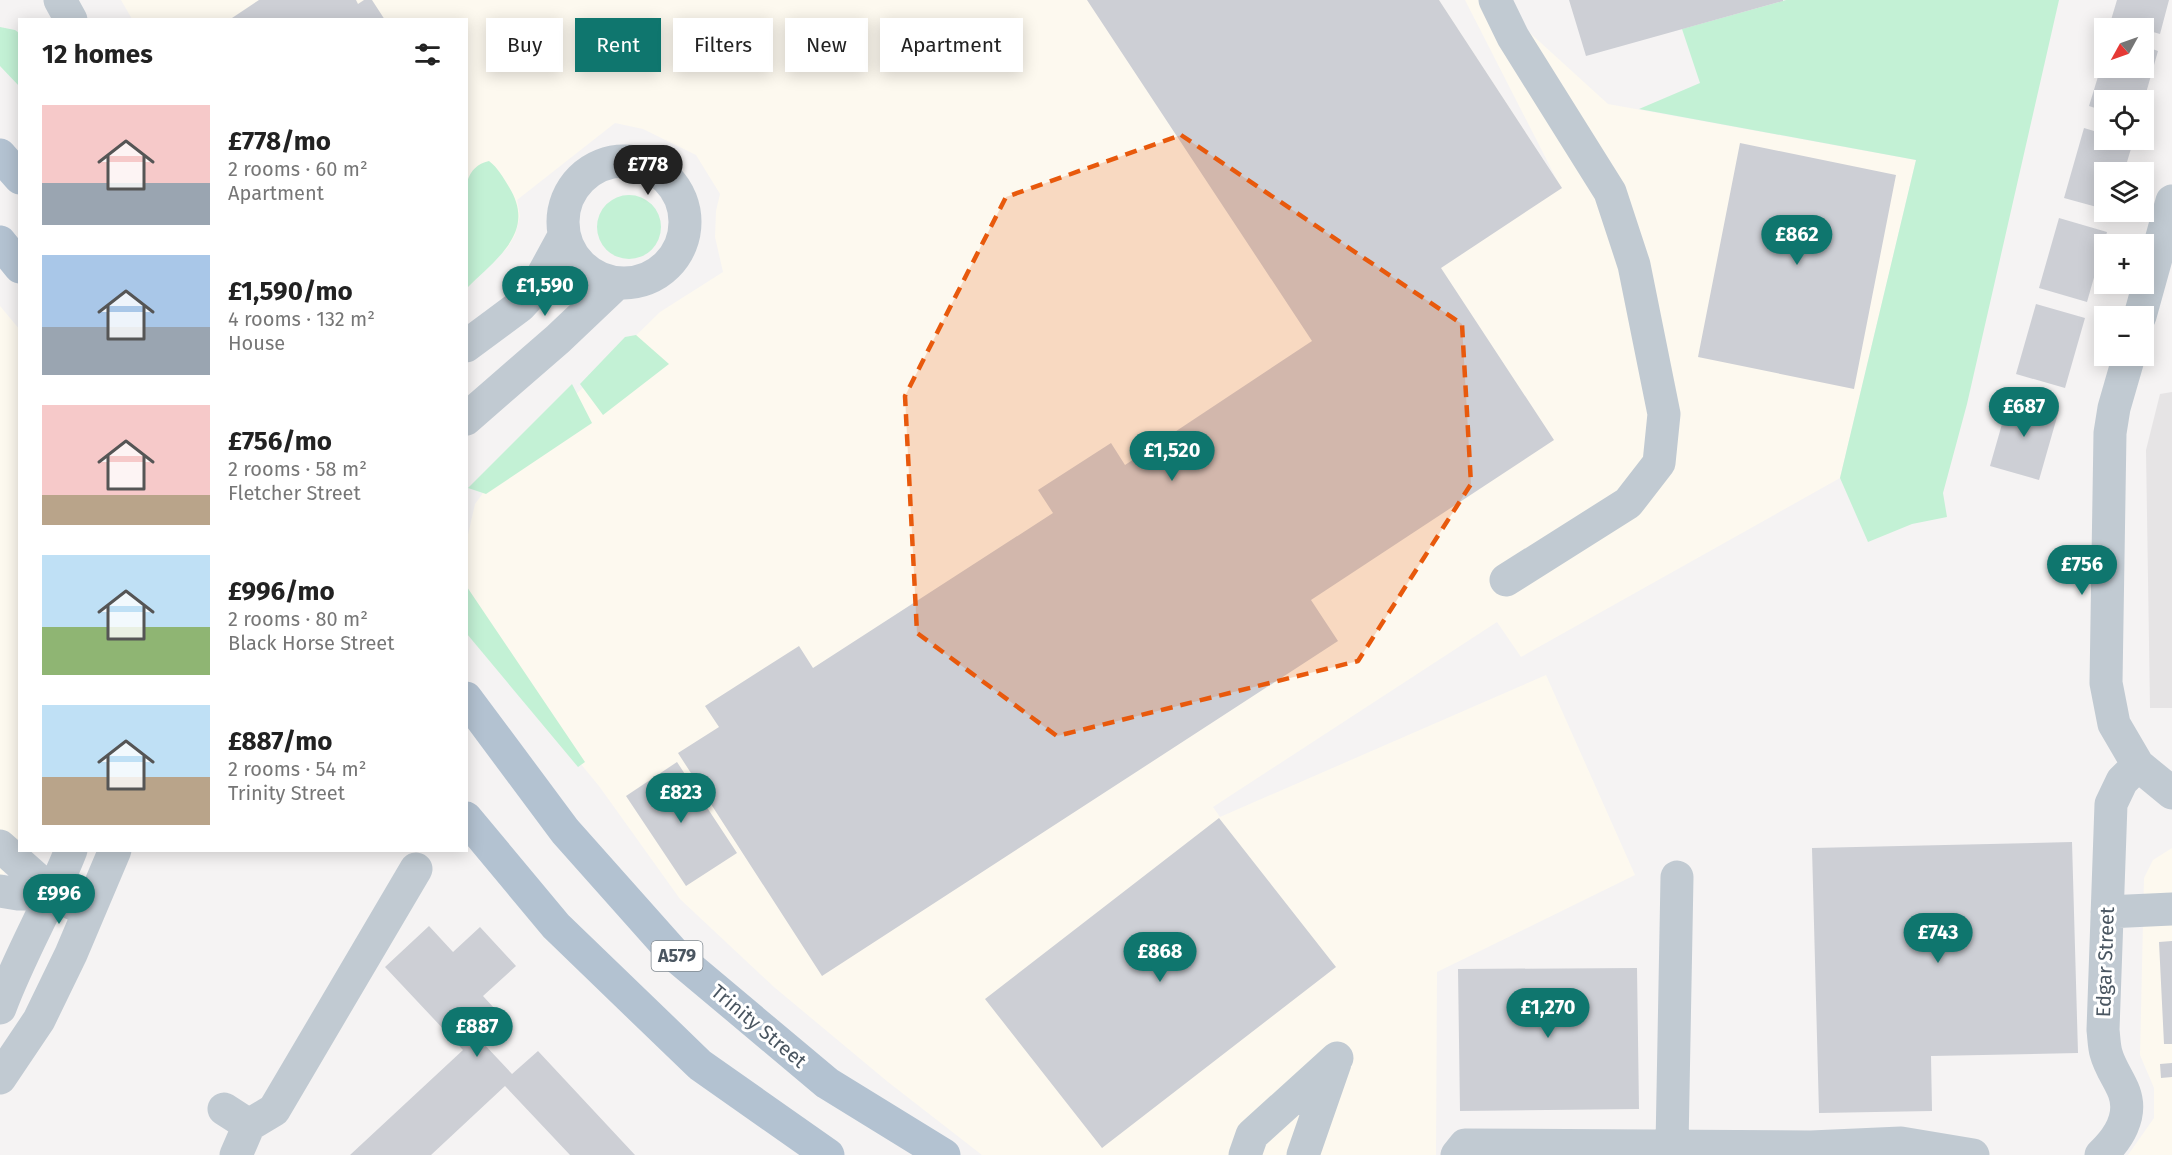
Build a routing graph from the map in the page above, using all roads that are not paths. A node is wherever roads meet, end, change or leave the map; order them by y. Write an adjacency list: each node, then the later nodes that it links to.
1 (60, 0): 3 (street)
2 (1495, 0): 18 (street)
3 (70, 18)
4 (0, 142): 6 (street)
5 (0, 155): 7 (main road)
6 (18, 156)
7 (18, 176)
8 (2172, 201): 13 (street)
9 (564, 236): 12 (street); 12 (street); 14 (street)
10 (0, 243): 11 (main road)
11 (18, 265)
12 (617, 283): 16 (street)
13 (2143, 306)
14 (468, 345)
15 (2126, 366): 20 (street)
16 (477, 409): 17 (street)
17 (468, 435)
18 (1506, 580)
19 (468, 701): 44 (main road, Trinity Street / A579)
20 (2139, 765): 21 (street); 36 (street, Edgar Street)
21 (2172, 792)
22 (468, 804): 27 (main road)
23 (468, 820): 27 (main road)
24 (0, 836): 25 (street)
25 (18, 838)
26 (0, 846): 33 (street)
27 (493, 850): 43 (main road)
28 (70, 852): 33 (street)
29 (114, 852): 35 (street)
30 (416, 869): 42 (street)
31 (1677, 877): 40 (street)
32 (0, 891): 33 (street)
33 (54, 894): 35 (street); 37 (street)
34 (2172, 909): 36 (street)
35 (87, 911): 38 (street)
36 (2107, 912): 49 (street, Edgar Street)
37 (0, 1008)
38 (0, 1078)
39 (1249, 1145): 45 (street); 46 (street)
40 (1672, 1146): 41 (street); 47 (street)
41 (1811, 1151): 48 (street)
42 (236, 1155)
43 (828, 1155)
44 (944, 1155)
45 (1225, 1155)
46 (1303, 1155)
47 (1457, 1155)
48 (1972, 1155)
49 (2103, 1155)

